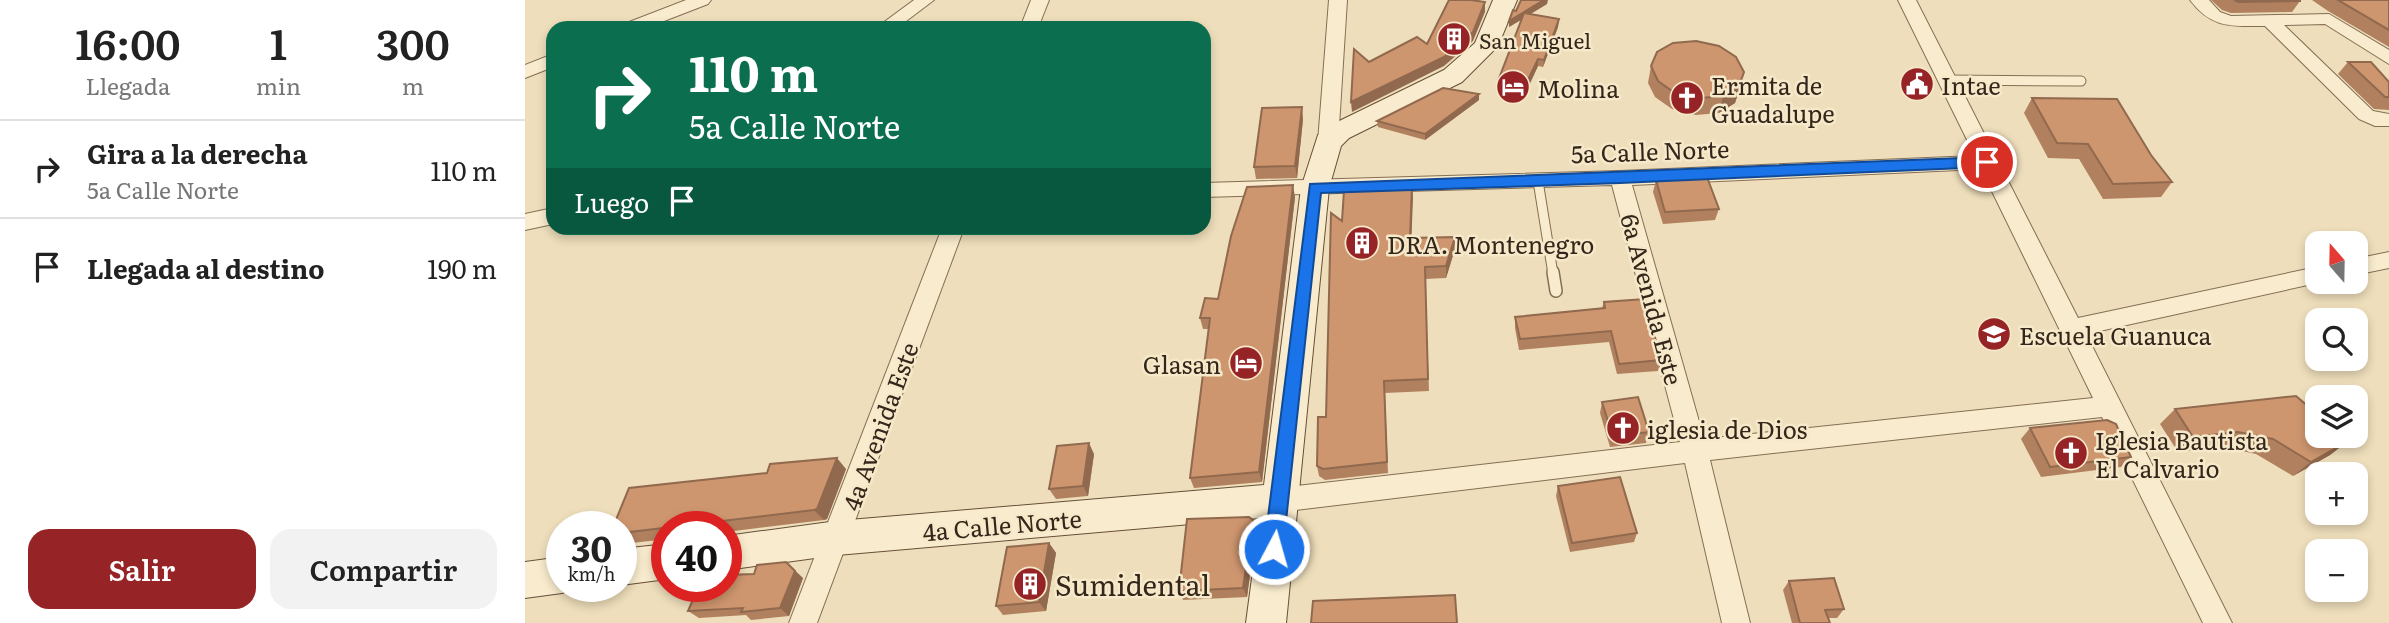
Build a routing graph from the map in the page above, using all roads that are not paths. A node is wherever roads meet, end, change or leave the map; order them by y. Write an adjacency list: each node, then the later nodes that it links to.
1 (702, 0): 8 (street)
2 (925, 0): 9 (street)
3 (1040, 0): 10 (street)
4 (1338, 0): 18 (street)
5 (1505, 0): 18 (street)
6 (1907, 0): 15 (street)
7 (2199, 0): 11 (street)
8 (648, 21)
9 (895, 21)
10 (1032, 21)
11 (2271, 22): 12 (street); 17 (street)
12 (2389, 58)
13 (546, 63): 14 (street)
14 (525, 72)
15 (1947, 80): 16 (lane); 19 (street)
16 (2081, 81)
17 (2389, 120)
18 (1328, 142): 22 (street)
19 (1987, 162): 20 (street, 5a Calle Norte); 31 (street)
20 (1620, 178): 21 (street, 5a Calle Norte); 33 (street, 6a Avenida Este)
21 (1538, 181): 22 (street, 5a Calle Norte); 30 (lane)
22 (1315, 188): 23 (street); 34 (street)
23 (1211, 190)
24 (546, 214): 25 (street)
25 (525, 222)
26 (950, 235): 35 (street, 4a Avenida Este)
27 (2389, 260): 28 (street)
28 (2368, 264)
29 (2305, 278): 31 (street)
30 (1556, 291)
31 (2069, 329): 32 (street)
32 (2109, 407): 33 (street); 42 (street)
33 (1695, 451): 34 (street); 41 (street, 6a Avenida Este)
34 (1279, 500): 35 (street, 4a Calle Norte); 40 (street)
35 (837, 538): 36 (street, 4a Calle Norte); 39 (street, 4a Avenida Este)
36 (742, 551)
37 (546, 577): 38 (street)
38 (525, 580)
39 (803, 623)
40 (1266, 623)
41 (1736, 623)
42 (2218, 623)

